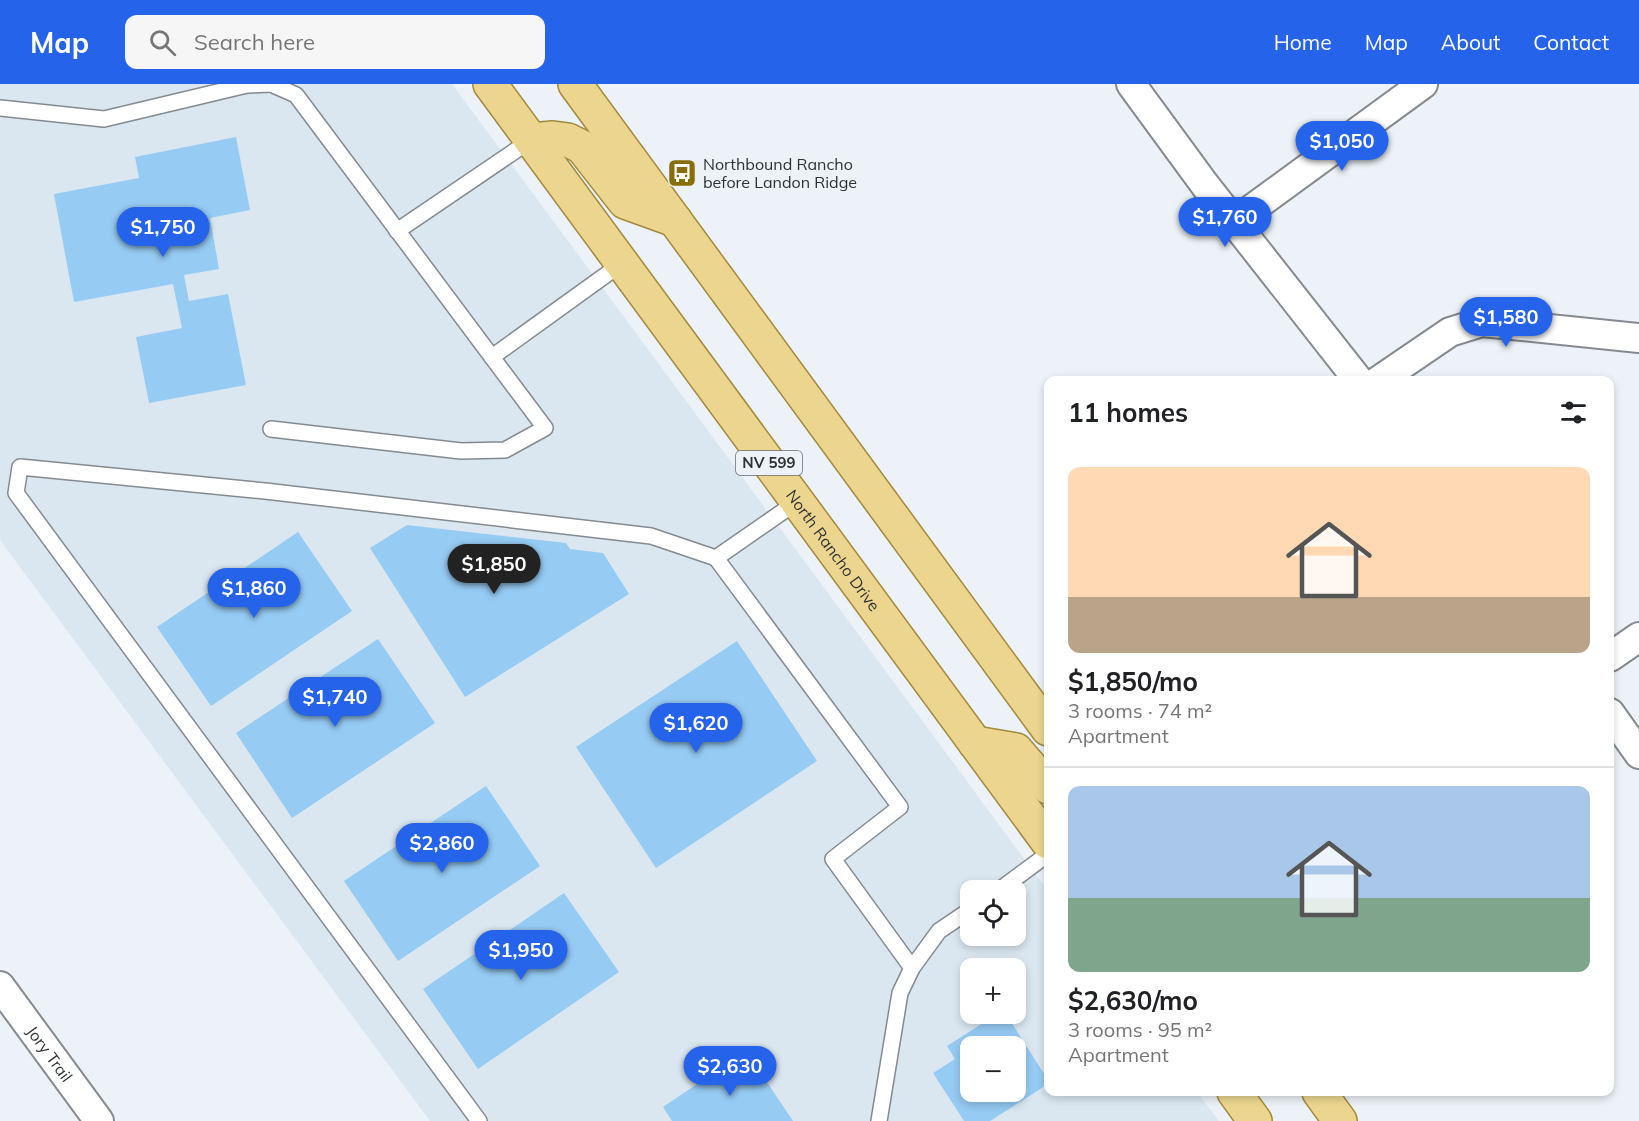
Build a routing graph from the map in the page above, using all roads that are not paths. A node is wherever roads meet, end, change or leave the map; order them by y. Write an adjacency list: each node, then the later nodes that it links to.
1 (490, 84): 6 (main road, North Rancho Drive / NV 599)
2 (575, 84): 7 (main road)
3 (1131, 84): 8 (street)
4 (1423, 84): 8 (street)
5 (0, 108): 9 (lane)
6 (531, 140): 7 (main road); 9 (lane); 10 (main road, North Rancho Drive / NV 599)
7 (675, 219): 21 (main road)
8 (1234, 222): 13 (street)
9 (397, 231): 12 (lane)
10 (621, 264): 12 (lane); 16 (main road, North Rancho Drive / NV 599)
11 (1639, 338): 14 (street)
12 (492, 357): 15 (lane)
13 (1355, 376)
14 (1385, 376)
15 (271, 429)
16 (798, 501): 17 (lane); 22 (main road, North Rancho Drive / NV 599)
17 (716, 558): 29 (lane); 34 (lane)
18 (1639, 637): 19 (street)
19 (1614, 654)
20 (1614, 719): 23 (street)
21 (1044, 724)
22 (975, 743): 24 (main road); 25 (main road, North Rancho Drive / NV 599)
23 (1639, 754)
24 (1044, 782)
25 (1044, 837)
26 (1044, 858): 27 (lane)
27 (1013, 880)
28 (960, 917): 29 (lane)
29 (912, 968): 35 (lane)
30 (0, 986): 33 (street, Jory Trail)
31 (1237, 1096): 36 (main road)
32 (1322, 1096): 37 (main road)
33 (99, 1121)
34 (479, 1121)
35 (879, 1121)
36 (1255, 1121)
37 (1340, 1121)

